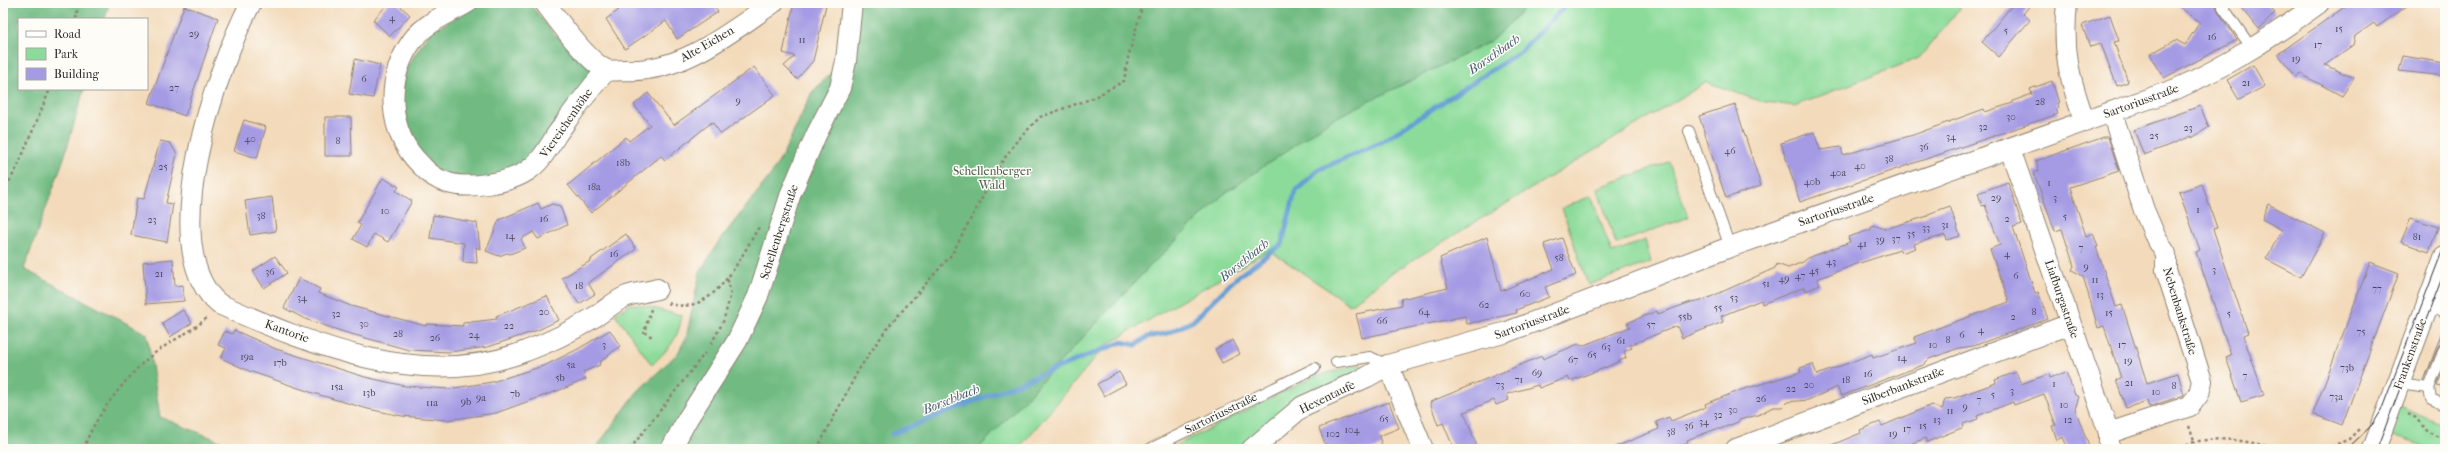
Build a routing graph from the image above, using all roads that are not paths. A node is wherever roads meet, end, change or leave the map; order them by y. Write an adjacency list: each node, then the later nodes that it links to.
1 (251, 3): 17 (street, Kantorie)
2 (467, 3): 10 (street, Viereichenhöhe)
3 (545, 3): 10 (street)
4 (773, 3): 10 (street, Alte Eichen)
5 (852, 3): 28 (street, Schellenbergstraße)
6 (2067, 3): 12 (street)
7 (2310, 6): 9 (street, Sartoriusstraße)
8 (2223, 7): 9 (lane)
9 (2253, 50): 11 (street, Sartoriusstraße)
10 (607, 70)
11 (2112, 113): 12 (street, Sartoriusstraße); 27 (street, Nebenbankstraße)
12 (2085, 122): 14 (street, Sartoriusstraße)
13 (1689, 131): 15 (lane)
14 (2010, 149): 15 (street, Sartoriusstraße); 19 (street, Liafburgastraße)
15 (1730, 247): 22 (street, Sartoriusstraße)
16 (2443, 269): 18 (main road, Frankenstraße)
17 (659, 293)
18 (2436, 310): 24 (main road, Frankenstraße)
19 (2070, 324): 27 (street, Liafburgastraße); 32 (street, Silberbankstraße)
20 (2445, 347): 25 (lane)
21 (1336, 362): 22 (lane)
22 (1388, 365): 30 (street, Hexentaufe); 31 (street)
23 (1315, 368): 29 (lane, Sartoriusstraße)
24 (2399, 384): 25 (lane); 33 (main road, Frankenstraße)
25 (2429, 388): 26 (lane)
26 (2445, 404)
27 (2109, 441)
28 (671, 449)
29 (1150, 449)
30 (1252, 449)
31 (1423, 449)
32 (1736, 449)
33 (2374, 449)

